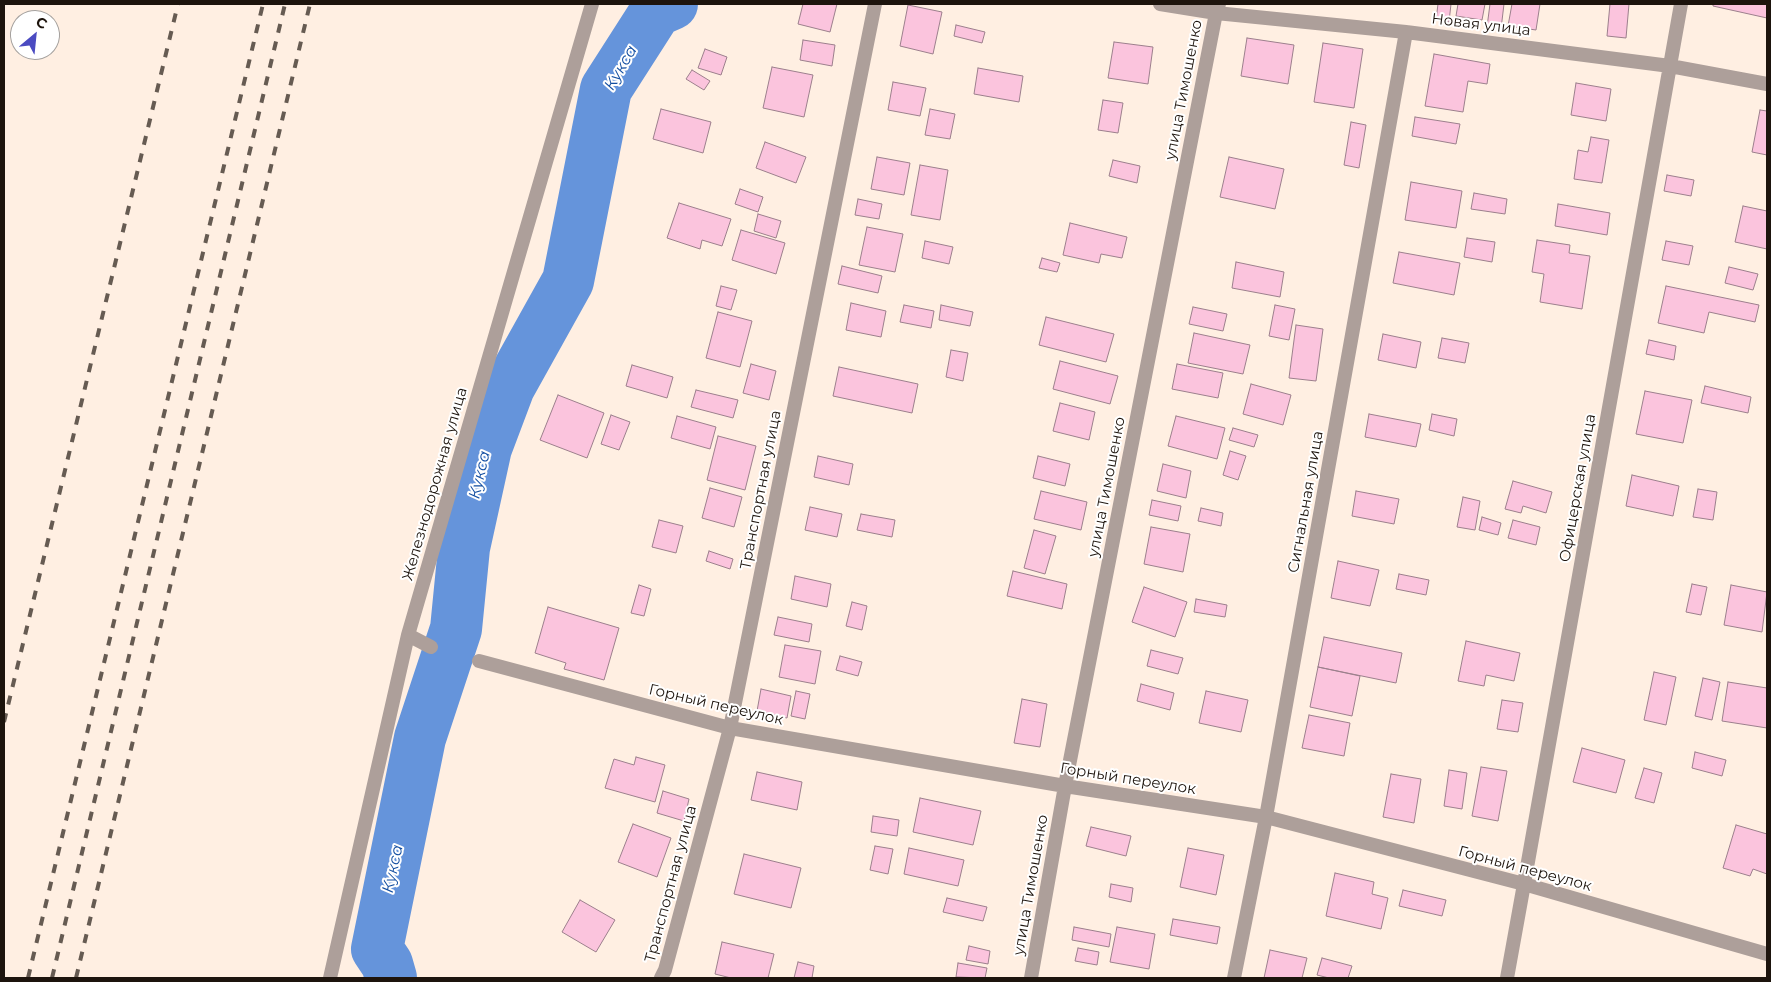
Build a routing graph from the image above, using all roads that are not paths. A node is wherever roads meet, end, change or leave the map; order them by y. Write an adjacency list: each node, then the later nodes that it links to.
1 (592, 4): 9 (street, Железнодорожная улица)
2 (875, 4): 12 (street, Транспортная улица)
3 (1160, 4): 5 (street, Новая улица)
4 (1681, 4): 7 (street, Офицерская улица)
5 (1217, 8): 6 (street, Новая улица); 13 (street, улица Тимошенко)
6 (1406, 32): 7 (street, Новая улица); 14 (street, Сигнальная улица)
7 (1670, 66): 8 (street, Новая улица); 15 (street, Офицерская улица)
8 (1767, 84)
9 (408, 635): 10 (street); 17 (street, Железнодорожная улица)
10 (431, 647)
11 (479, 661): 12 (street, Горный переулок)
12 (730, 728): 13 (street, Горный переулок); 18 (street, Транспортная улица)
13 (1065, 786): 14 (street, Горный переулок); 19 (street, улица Тимошенко)
14 (1266, 817): 15 (street, Горный переулок); 20 (street, Сигнальная улица)
15 (1524, 884): 16 (street, Горный переулок); 21 (street, Офицерская улица)
16 (1767, 954)
17 (330, 978)
18 (661, 978)
19 (1031, 978)
20 (1234, 978)
21 (1507, 978)

